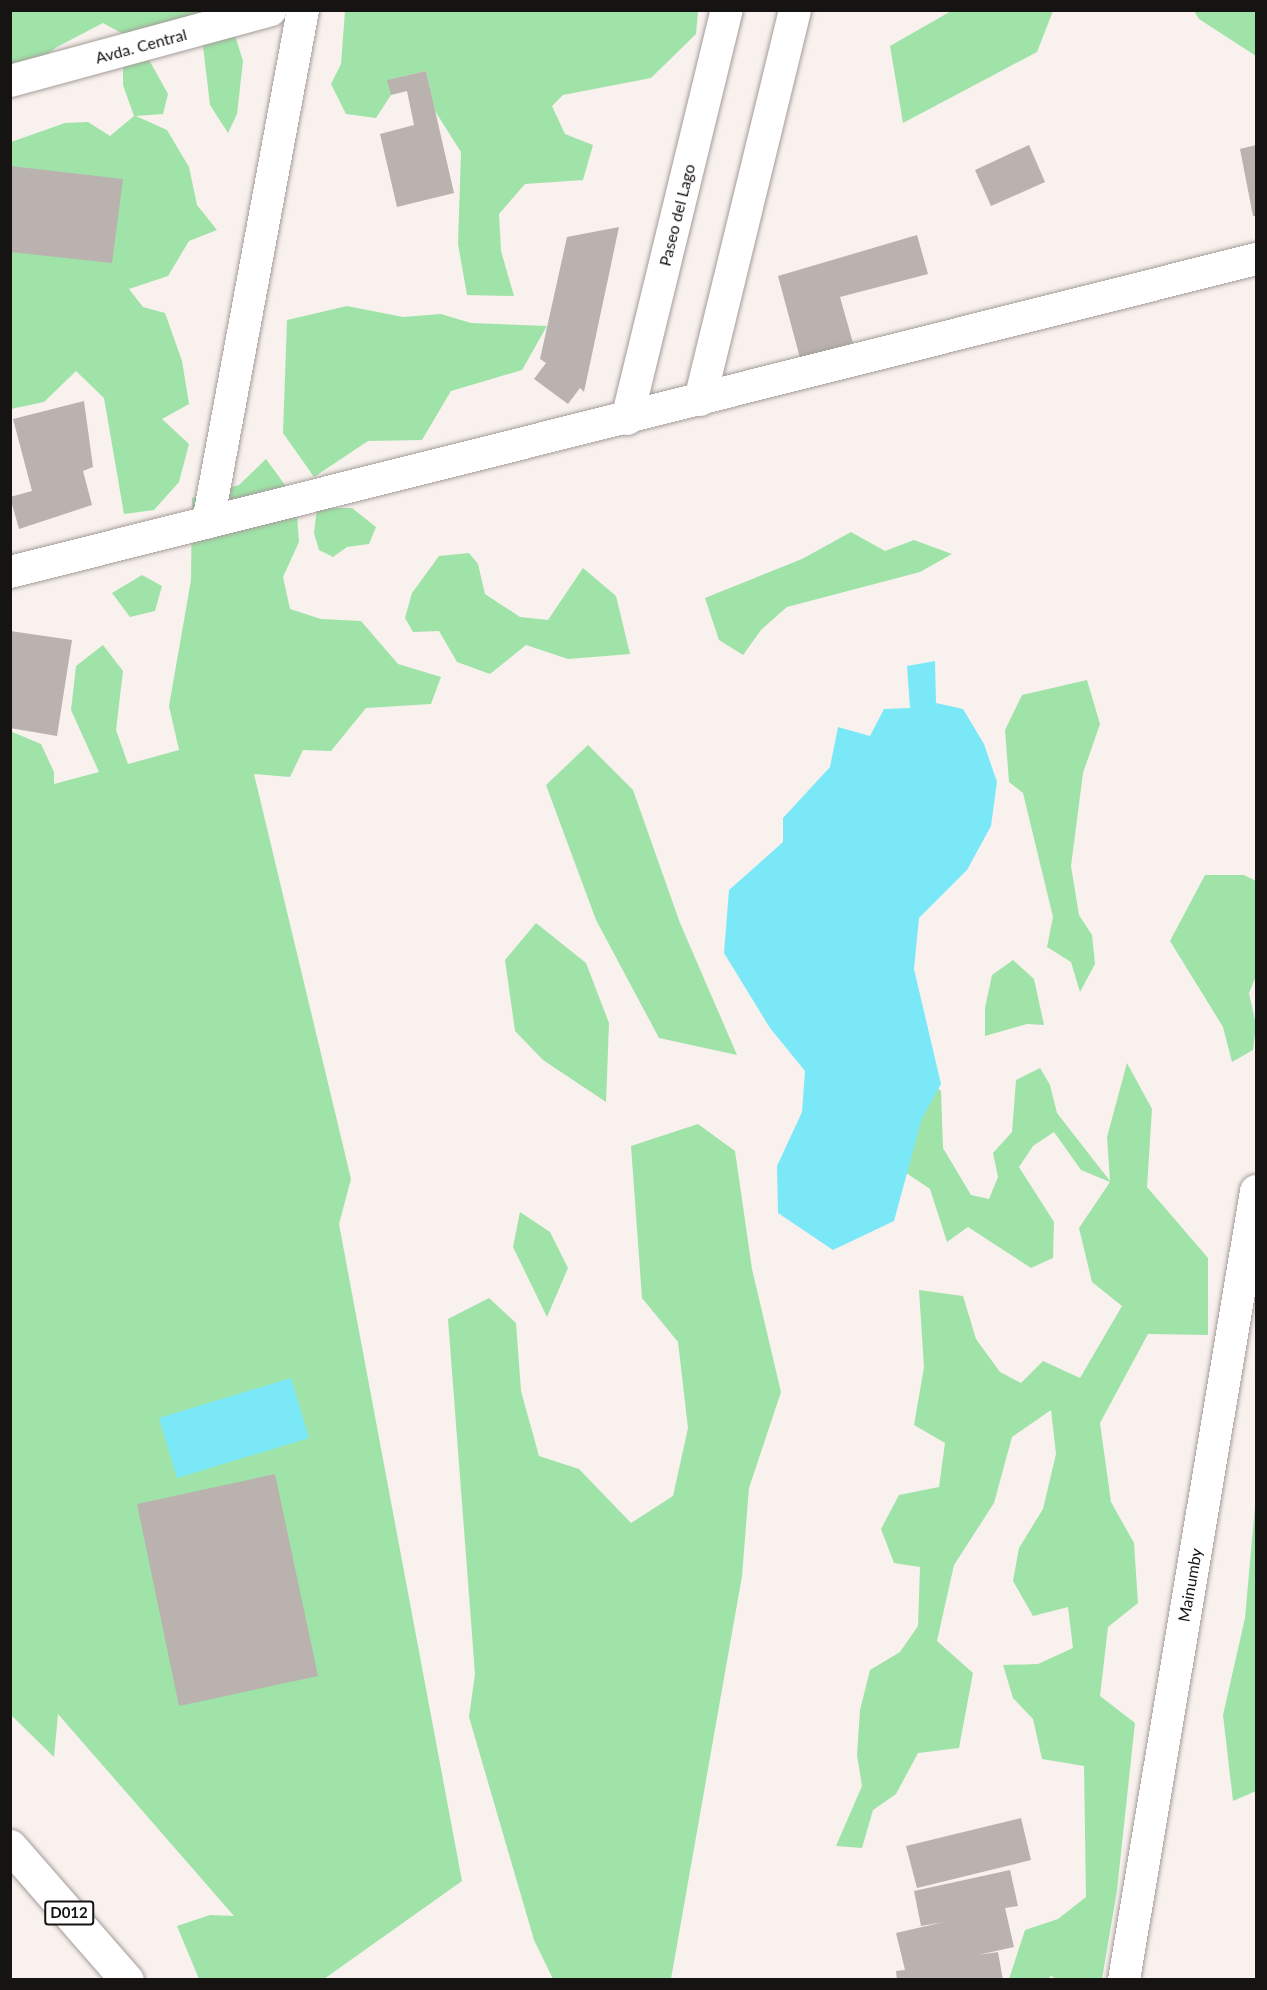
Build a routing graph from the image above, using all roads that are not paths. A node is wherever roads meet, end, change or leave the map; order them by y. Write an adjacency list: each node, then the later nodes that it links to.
1 (271, 10): 5 (street, Avda. Central)
2 (303, 10): 9 (street)
3 (727, 10): 8 (street, Paseo del Lago)
4 (795, 10): 7 (street)
5 (10, 81)
6 (1257, 259): 7 (street)
7 (700, 400): 8 (street)
8 (627, 419): 9 (street)
9 (208, 522): 10 (street)
10 (10, 572)
11 (1257, 1191): 14 (street, Mainumby)
12 (10, 1846): 13 (main road, D012)
13 (127, 1980)
14 (1124, 1980)

